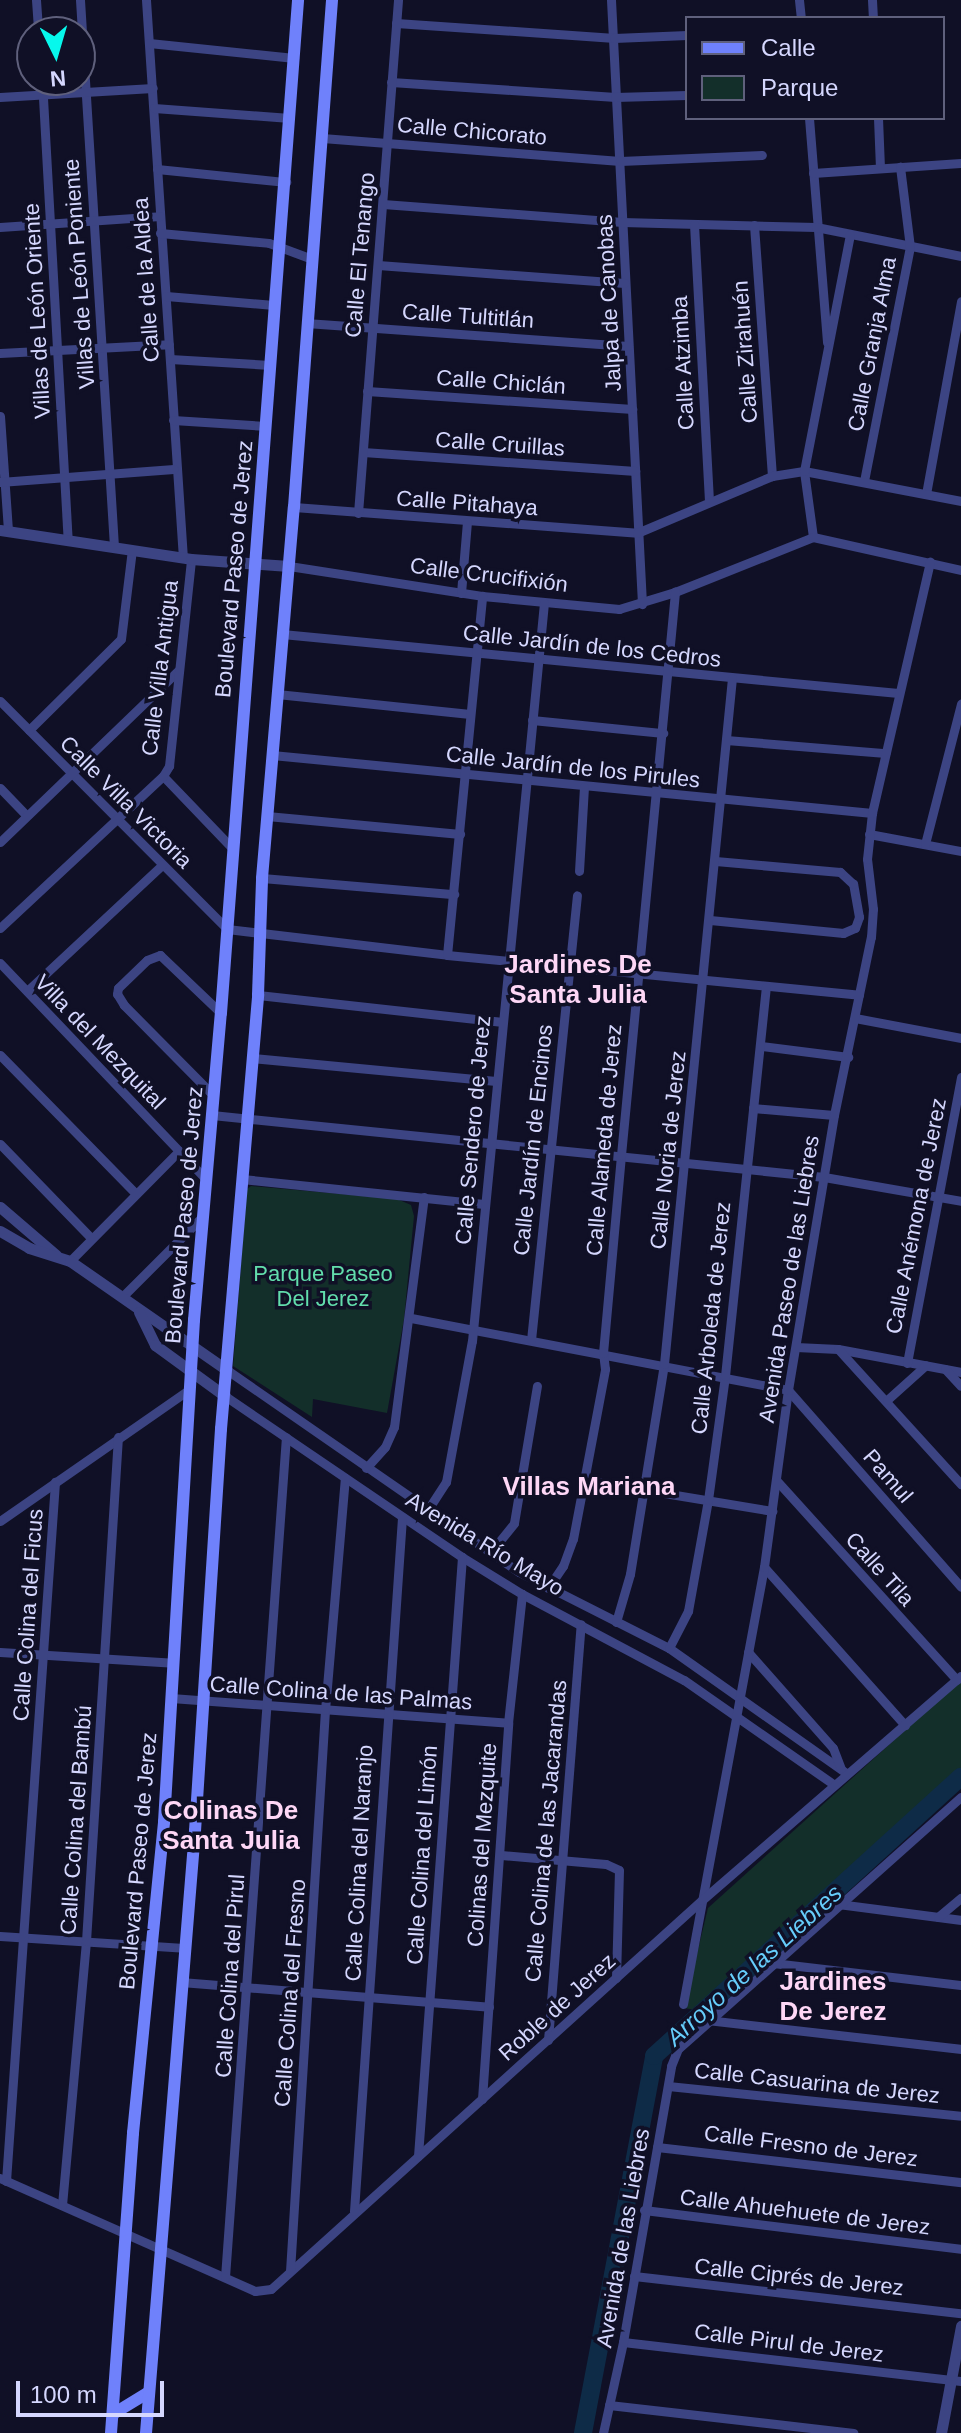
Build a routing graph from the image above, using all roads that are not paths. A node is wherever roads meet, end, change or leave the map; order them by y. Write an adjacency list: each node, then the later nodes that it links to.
1 (146, 0): 9 (street, Calle de la Aldea)
2 (298, 0): 10 (main road, Boulevard Paseo de Jerez)
3 (332, 0): 24 (main road)
4 (398, 0): 6 (street, Calle El Tenango)
5 (611, 0): 8 (street, Jalpa de Canobas)
6 (396, 23): 8 (street); 11 (street, Calle El Tenango)
7 (685, 35): 8 (street)
8 (614, 38): 19 (street, Jalpa de Canobas)
9 (149, 43): 10 (street); 12 (street, Calle de la Aldea)
10 (294, 58): 21 (main road, Boulevard Paseo de Jerez)
11 (391, 82): 19 (street); 25 (street, Calle El Tenango)
12 (153, 88): 13 (street); 20 (street, Calle de la Aldea)
13 (96, 91)
14 (685, 95): 19 (street)
15 (22, 96): 18 (street)
16 (43, 96): 38 (street, Villas de León Oriente)
17 (85, 96): 36 (street, Villas de León Poniente)
18 (0, 97)
19 (615, 97): 27 (street, Jalpa de Canobas)
20 (154, 108): 21 (street); 31 (street, Calle de la Aldea)
21 (290, 118): 33 (main road, Boulevard Paseo de Jerez)
22 (809, 120): 32 (street)
23 (878, 120): 30 (street)
24 (322, 138): 25 (street, Calle Chicorato); 48 (main road)
25 (387, 142): 27 (street, Calle Chicorato); 34 (street, Calle El Tenango)
26 (762, 155): 27 (street, Calle Chicorato)
27 (620, 161): 37 (street, Jalpa de Canobas)
28 (961, 163): 29 (street)
29 (900, 167): 30 (street); 46 (street, Calle Granja Alma)
30 (880, 168): 32 (street)
31 (157, 169): 33 (street); 35 (street, Calle de la Aldea)
32 (813, 173): 42 (street)
33 (286, 182): 45 (main road, Boulevard Paseo de Jerez)
34 (383, 204): 37 (street); 49 (street, Calle El Tenango)
35 (160, 216): 36 (street); 43 (street, Calle de la Aldea)
36 (93, 221): 38 (street); 57 (street, Villas de León Poniente)
37 (622, 222): 39 (street); 50 (street, Jalpa de Canobas)
38 (50, 224): 41 (street); 59 (street, Villas de León Oriente)
39 (694, 224): 40 (street); 79 (street, Calle Atzimba)
40 (754, 225): 42 (street); 74 (street, Calle Zirahuén)
41 (0, 227)
42 (816, 227): 44 (street); 61 (street)
43 (160, 233): 45 (street); 51 (street, Calle de la Aldea)
44 (850, 234): 46 (street); 61 (street)
45 (280, 246): 48 (street); 53 (main road, Boulevard Paseo de Jerez)
46 (910, 247): 47 (street); 76 (street, Calle Granja Alma)
47 (961, 256)
48 (312, 259): 54 (main road)
49 (378, 265): 50 (street); 55 (street, Calle El Tenango)
50 (624, 283): 58 (street, Jalpa de Canobas)
51 (166, 296): 53 (street); 56 (street, Calle de la Aldea)
52 (961, 301): 78 (street)
53 (274, 305): 63 (main road, Boulevard Paseo de Jerez)
54 (306, 323): 55 (street, Calle Tultitlán); 81 (main road)
55 (372, 327): 58 (street, Calle Tultitlán); 64 (street, Calle El Tenango)
56 (169, 344): 57 (street); 62 (street, Calle de la Aldea)
57 (102, 346): 59 (street); 73 (street, Villas de León Poniente)
58 (628, 346): 65 (street, Jalpa de Canobas)
59 (57, 349): 60 (street); 75 (street, Villas de León Oriente)
60 (0, 353)
61 (828, 354): 72 (street)
62 (170, 359): 63 (street); 67 (street, Calle de la Aldea)
63 (270, 365): 68 (main road, Boulevard Paseo de Jerez)
64 (367, 391): 65 (street, Calle Chiclán); 69 (street, Calle El Tenango)
65 (632, 409): 71 (street, Jalpa de Canobas)
66 (0, 416): 77 (street)
67 (173, 420): 68 (street); 70 (street, Calle de la Aldea)
68 (266, 426): 92 (main road, Boulevard Paseo de Jerez)
69 (363, 452): 71 (street, Calle Cruillas); 82 (street, Calle El Tenango)
70 (174, 469): 73 (street); 90 (street, Calle de la Aldea)
71 (635, 471): 85 (street, Jalpa de Canobas)
72 (804, 471): 74 (street); 76 (street); 86 (street)
73 (109, 474): 75 (street); 88 (street, Villas de León Poniente)
74 (772, 476): 79 (street)
75 (65, 478): 77 (street); 87 (street, Villas de León Oriente)
76 (864, 481): 78 (street)
77 (3, 482): 84 (street)
78 (926, 494): 80 (street)
79 (709, 500): 85 (street)
80 (961, 501)
81 (294, 507): 82 (street, Calle Pitahaya); 93 (main road)
82 (358, 513): 83 (street, Calle Pitahaya)
83 (467, 522): 85 (street, Calle Pitahaya); 96 (street)
84 (4, 531): 87 (street, Calle Crucifixión)
85 (637, 533): 99 (street, Jalpa de Canobas)
86 (813, 537): 91 (street); 95 (street, Calle Crucifixión)
87 (68, 540): 88 (street, Calle Crucifixión)
88 (114, 546): 89 (street, Calle Crucifixión)
89 (132, 550): 90 (street, Calle Crucifixión); 112 (street)
90 (187, 559): 92 (street, Calle Crucifixión); 103 (street, Calle Villa Antigua)
91 (930, 562): 94 (street); 106 (street, Avenida Paseo de las Liebres)
92 (253, 566): 93 (street, Calle Crucifixión); 133 (main road, Boulevard Paseo de Jerez)
93 (289, 566): 96 (street, Calle Crucifixión); 100 (main road)
94 (961, 570)
95 (675, 592): 99 (street, Calle Crucifixión); 104 (street, Calle Alameda de Jerez)
96 (461, 593): 97 (street, Calle Crucifixión)
97 (482, 596): 98 (street, Calle Crucifixión); 101 (street)
98 (544, 603): 99 (street, Calle Crucifixión); 102 (street, Calle Sendero de Jerez)
99 (642, 604)
100 (282, 634): 101 (street, Calle Jardín de los Cedros); 107 (main road)
101 (477, 653): 102 (street, Calle Jardín de los Cedros); 110 (street)
102 (538, 659): 104 (street, Calle Jardín de los Cedros); 111 (street, Calle Sendero de Jerez)
103 (179, 670): 117 (street); 119 (street, Calle Villa Antigua)
104 (669, 673): 105 (street, Calle Jardín de los Cedros); 113 (street, Calle Alameda de Jerez)
105 (732, 678): 106 (street, Calle Jardín de los Cedros); 114 (street, Calle Noria de Jerez)
106 (898, 693): 115 (street, Avenida Paseo de las Liebres)
107 (277, 694): 110 (street); 116 (main road)
108 (0, 701): 112 (street, Calle Villa Victoria)
109 (961, 704): 132 (street)
110 (470, 714): 118 (street)
111 (532, 720): 113 (street); 120 (street, Calle Sendero de Jerez)
112 (29, 730): 117 (street, Calle Villa Victoria)
113 (663, 733): 123 (street, Calle Alameda de Jerez)
114 (726, 740): 115 (street); 124 (street, Calle Noria de Jerez)
115 (885, 753): 125 (street, Avenida Paseo de las Liebres)
116 (272, 755): 118 (street, Calle Jardín de los Pirules); 127 (main road)
117 (72, 774): 126 (street); 128 (street, Calle Villa Victoria)
118 (465, 774): 120 (street, Calle Jardín de los Pirules); 129 (street)
119 (163, 776): 128 (street); 133 (street, Calle Villa Antigua)
120 (526, 780): 121 (street, Calle Jardín de los Pirules); 146 (street, Calle Sendero de Jerez)
121 (584, 787): 123 (street, Calle Jardín de los Pirules); 137 (street)
122 (0, 788): 126 (street)
123 (657, 794): 124 (street, Calle Jardín de los Pirules); 149 (street, Calle Alameda de Jerez)
124 (721, 799): 125 (street, Calle Jardín de los Pirules); 135 (street, Calle Noria de Jerez)
125 (872, 813): 130 (street, Avenida Paseo de las Liebres)
126 (26, 815): 131 (street)
127 (267, 816): 129 (street); 138 (main road)
128 (115, 818): 136 (street, Calle Villa Victoria); 142 (street)
129 (460, 834): 139 (street)
130 (869, 834): 132 (street); 154 (street, Avenida Paseo de las Liebres)
131 (0, 842)
132 (925, 844): 134 (street)
133 (232, 848): 143 (main road, Boulevard Paseo de Jerez)
134 (961, 851)
135 (715, 861): 141 (street, Calle Noria de Jerez); 141 (street)
136 (162, 865): 143 (street, Calle Villa Victoria); 152 (street)
137 (579, 871)
138 (262, 878): 139 (street); 144 (main road)
139 (454, 894): 145 (street)
140 (577, 895): 148 (street, Calle Jardín de Encinos)
141 (710, 920): 150 (street, Calle Noria de Jerez)
142 (0, 928)
143 (227, 929): 144 (street); 155 (main road, Boulevard Paseo de Jerez)
144 (259, 935): 145 (street); 153 (main road)
145 (447, 955): 146 (street)
146 (509, 961): 148 (street); 157 (street, Calle Sendero de Jerez)
147 (0, 963): 152 (street, Villa del Mezquital)
148 (569, 967): 149 (street); 172 (street, Calle Jardín de Encinos)
149 (637, 975): 150 (street); 174 (street, Calle Alameda de Jerez)
150 (703, 981): 151 (street); 175 (street, Calle Noria de Jerez)
151 (766, 987): 154 (street); 159 (street, Calle Arboleda de Jerez)
152 (27, 991): 173 (street, Villa del Mezquital)
153 (258, 995): 157 (street); 162 (main road)
154 (859, 995): 156 (street, Avenida Paseo de las Liebres)
155 (221, 1013): 165 (main road, Boulevard Paseo de Jerez); 165 (street)
156 (855, 1018): 158 (street); 161 (street, Avenida Paseo de las Liebres)
157 (501, 1022): 164 (street, Calle Sendero de Jerez)
158 (961, 1038)
159 (761, 1046): 161 (street); 166 (street, Calle Arboleda de Jerez)
160 (0, 1055): 180 (street)
161 (848, 1057): 168 (street, Avenida Paseo de las Liebres)
162 (252, 1058): 164 (street); 169 (main road)
163 (961, 1077): 182 (street, Calle Anémona de Jerez)
164 (496, 1081): 170 (street, Calle Sendero de Jerez)
165 (213, 1095): 167 (main road, Boulevard Paseo de Jerez)
166 (753, 1108): 168 (street); 176 (street, Calle Arboleda de Jerez)
167 (212, 1115): 169 (street); 179 (main road, Boulevard Paseo de Jerez)
168 (834, 1115): 177 (street, Avenida Paseo de las Liebres)
169 (247, 1118): 170 (street); 178 (main road)
170 (492, 1143): 172 (street); 184 (street, Calle Sendero de Jerez)
171 (0, 1144): 188 (street)
172 (551, 1147): 174 (street); 195 (street, Calle Jardín de Encinos)
173 (179, 1151): 179 (street, Villa del Mezquital); 180 (street)
174 (621, 1155): 175 (street); 199 (street, Calle Alameda de Jerez)
175 (684, 1163): 176 (street); 201 (street, Calle Noria de Jerez)
176 (746, 1168): 177 (street); 207 (street, Calle Arboleda de Jerez)
177 (824, 1177): 182 (street); 197 (street, Avenida Paseo de las Liebres)
178 (242, 1179): 181 (street); 204 (main road)
179 (207, 1180): 186 (main road, Boulevard Paseo de Jerez)
180 (135, 1193): 188 (street)
181 (424, 1197): 184 (street); 193 (street)
182 (938, 1197): 183 (street); 200 (street, Calle Anémona de Jerez)
183 (961, 1201)
184 (484, 1204): 194 (street, Calle Sendero de Jerez)
185 (0, 1207): 189 (street, Avenida Río Mayo)
186 (204, 1215): 191 (street); 196 (main road, Boulevard Paseo de Jerez)
187 (0, 1231): 189 (street, Avenida Río Mayo)
188 (90, 1237): 190 (street)
189 (57, 1255): 190 (street, Avenida Río Mayo)
190 (70, 1261): 191 (street, Avenida Río Mayo)
191 (122, 1297): 192 (street, Avenida Río Mayo)
192 (139, 1312): 196 (street, Avenida Río Mayo); 205 (street, Avenida Río Mayo)
193 (411, 1318): 194 (street); 216 (street)
194 (473, 1330): 195 (street); 224 (street, Calle Sendero de Jerez)
195 (531, 1340): 199 (street)
196 (193, 1344): 204 (street, Avenida Río Mayo); 205 (main road, Boulevard Paseo de Jerez)
197 (796, 1347): 198 (street); 211 (street, Avenida Paseo de las Liebres)
198 (838, 1349): 200 (street); 213 (street)
199 (603, 1353): 201 (street); 218 (street, Calle Alameda de Jerez)
200 (907, 1363): 202 (street)
201 (664, 1364): 207 (street); 222 (street, Calle Noria de Jerez)
202 (926, 1365): 203 (street); 213 (street)
203 (945, 1369): 206 (street); 209 (street)
204 (227, 1370): 212 (main road); 216 (street, Avenida Río Mayo)
205 (191, 1372): 210 (main road, Boulevard Paseo de Jerez); 212 (street, Avenida Río Mayo)
206 (961, 1372)
207 (725, 1376): 211 (street); 223 (street, Calle Arboleda de Jerez)
208 (537, 1386): 228 (street)
209 (961, 1386)
210 (190, 1389): 214 (street); 241 (main road, Boulevard Paseo de Jerez)
211 (788, 1390): 219 (street, Avenida Paseo de las Liebres); 231 (street, Pamul)
212 (225, 1396): 215 (street, Avenida Río Mayo); 245 (main road)
213 (887, 1400): 221 (street)
214 (118, 1437): 220 (street); 240 (street, Calle Colina del Bambú)
215 (286, 1437): 217 (street, Avenida Río Mayo); 246 (street, Calle Colina del Pirul)
216 (366, 1468): 224 (street, Avenida Río Mayo)
217 (345, 1478): 226 (street, Avenida Río Mayo); 247 (street, Calle Colina del Fresno)
218 (585, 1480): 222 (street); 232 (street, Calle Alameda de Jerez)
219 (777, 1481): 225 (street, Avenida Paseo de las Liebres); 242 (street, Calle Tila)
220 (55, 1482): 227 (street); 239 (street, Calle Colina del Ficus)
221 (961, 1484)
222 (645, 1490): 223 (street); 234 (street, Calle Noria de Jerez)
223 (708, 1500): 225 (street); 236 (street, Calle Arboleda de Jerez)
224 (427, 1511): 228 (street, Avenida Río Mayo)
225 (772, 1511): 230 (street, Avenida Paseo de las Liebres)
226 (402, 1517): 229 (street, Avenida Río Mayo); 248 (street, Calle Colina del Naranjo)
227 (0, 1521)
228 (490, 1553): 232 (street, Avenida Río Mayo)
229 (462, 1557): 233 (street, Avenida Río Mayo); 250 (street, Calle Colina del Limón)
230 (764, 1567): 238 (street, Avenida Paseo de las Liebres); 252 (street)
231 (961, 1587)
232 (548, 1588): 234 (street, Avenida Río Mayo)
233 (522, 1594): 235 (street, Avenida Río Mayo); 251 (street, Colinas del Mezquite)
234 (616, 1622): 236 (street, Avenida Río Mayo)
235 (581, 1624): 249 (street, Avenida Río Mayo); 257 (street, Calle Colina de las Jacarandas)
236 (669, 1648): 243 (street, Avenida Río Mayo)
237 (0, 1652): 239 (street)
238 (748, 1652): 243 (street, Avenida Paseo de las Liebres); 253 (street)
239 (44, 1655): 240 (street); 264 (street, Calle Colina del Ficus)
240 (105, 1658): 241 (street); 265 (street, Calle Colina del Bambú)
241 (173, 1663): 244 (main road, Boulevard Paseo de Jerez)
242 (959, 1678): 252 (street, Roble de Jerez)
243 (738, 1697): 249 (street, Avenida Paseo de las Liebres); 253 (street, Avenida Río Mayo)
244 (171, 1698): 245 (street, Calle Colina de las Palmas); 266 (main road, Boulevard Paseo de Jerez)
245 (203, 1700): 246 (street, Calle Colina de las Palmas); 267 (main road)
246 (266, 1705): 247 (street, Calle Colina de las Palmas); 271 (street, Calle Colina del Pirul)
247 (325, 1710): 248 (street, Calle Colina de las Palmas); 273 (street, Calle Colina del Fresno)
248 (386, 1714): 250 (street, Calle Colina de las Palmas); 274 (street, Calle Colina del Naranjo)
249 (734, 1718): 254 (street, Avenida Río Mayo); 259 (street, Avenida Paseo de las Liebres)
250 (451, 1720): 251 (street, Calle Colina de las Palmas); 275 (street, Calle Colina del Limón)
251 (508, 1723): 256 (street, Colinas del Mezquite)
252 (905, 1725): 253 (street, Roble de Jerez)
253 (844, 1771): 254 (street, Roble de Jerez)
254 (833, 1784): 259 (street, Roble de Jerez)
255 (961, 1797): 260 (street)
256 (501, 1855): 257 (street); 277 (street, Colinas del Mezquite)
257 (561, 1860): 269 (street); 279 (street, Calle Colina de las Jacarandas)
258 (961, 1898): 261 (street)
259 (702, 1900): 269 (street, Roble de Jerez); 276 (street, Avenida Paseo de las Liebres)
260 (838, 1904): 261 (street); 268 (street)
261 (938, 1917): 262 (street)
262 (961, 1920)
263 (0, 1936): 264 (street)
264 (24, 1938): 265 (street); 286 (street, Calle Colina del Ficus)
265 (86, 1941): 266 (street); 288 (street, Calle Colina del Bambú)
266 (153, 1946): 267 (street); 291 (main road, Boulevard Paseo de Jerez)
267 (184, 1948): 270 (main road)
268 (773, 1963): 272 (street); 278 (street)
269 (616, 1978): 279 (street, Roble de Jerez)
270 (181, 1982): 271 (street); 292 (main road)
271 (249, 1985): 273 (street); 296 (street, Calle Colina del Pirul)
272 (961, 1985)
273 (309, 1992): 274 (street); 294 (street, Calle Colina del Fresno)
274 (370, 1997): 275 (street); 290 (street, Calle Colina del Naranjo)
275 (429, 2003): 277 (street); 285 (street, Calle Colina del Limón)
276 (683, 2004)
277 (489, 2007): 282 (street, Colinas del Mezquite)
278 (707, 2020): 280 (street); 281 (street, Avenida de las Liebres)
279 (548, 2040): 282 (street, Roble de Jerez)
280 (961, 2049)
281 (668, 2086): 283 (street, Calle Casuarina de Jerez); 284 (street, Avenida de las Liebres)
282 (482, 2099): 285 (street, Roble de Jerez)
283 (961, 2116)
284 (657, 2147): 287 (street, Calle Fresno de Jerez); 289 (street, Avenida de las Liebres)
285 (418, 2156): 290 (street, Roble de Jerez)
286 (3, 2179): 288 (street, Roble de Jerez)
287 (961, 2182)
288 (62, 2205): 291 (street, Roble de Jerez)
289 (644, 2210): 293 (street, Calle Ahuehuete de Jerez); 295 (street, Avenida de las Liebres)
290 (354, 2211): 294 (street, Roble de Jerez)
291 (126, 2234): 292 (street, Roble de Jerez); 303 (main road, Boulevard Paseo de Jerez)
292 (160, 2248): 296 (street, Roble de Jerez); 301 (main road)
293 (961, 2249)
294 (290, 2271): 296 (street, Roble de Jerez)
295 (634, 2276): 297 (street, Calle Ciprés de Jerez); 299 (street, Avenida de las Liebres)
296 (225, 2277)
297 (961, 2313)
298 (961, 2326): 300 (street)
299 (623, 2342): 300 (street, Calle Pirul de Jerez); 302 (street, Avenida de las Liebres)
300 (956, 2380): 308 (street)
301 (149, 2392): 303 (main road); 305 (main road)
302 (609, 2405): 306 (street, Avenida de las Liebres); 307 (street)
303 (113, 2414): 304 (main road, Boulevard Paseo de Jerez)
304 (111, 2433)
305 (146, 2433)
306 (603, 2433)
307 (853, 2433)
308 (941, 2433)

